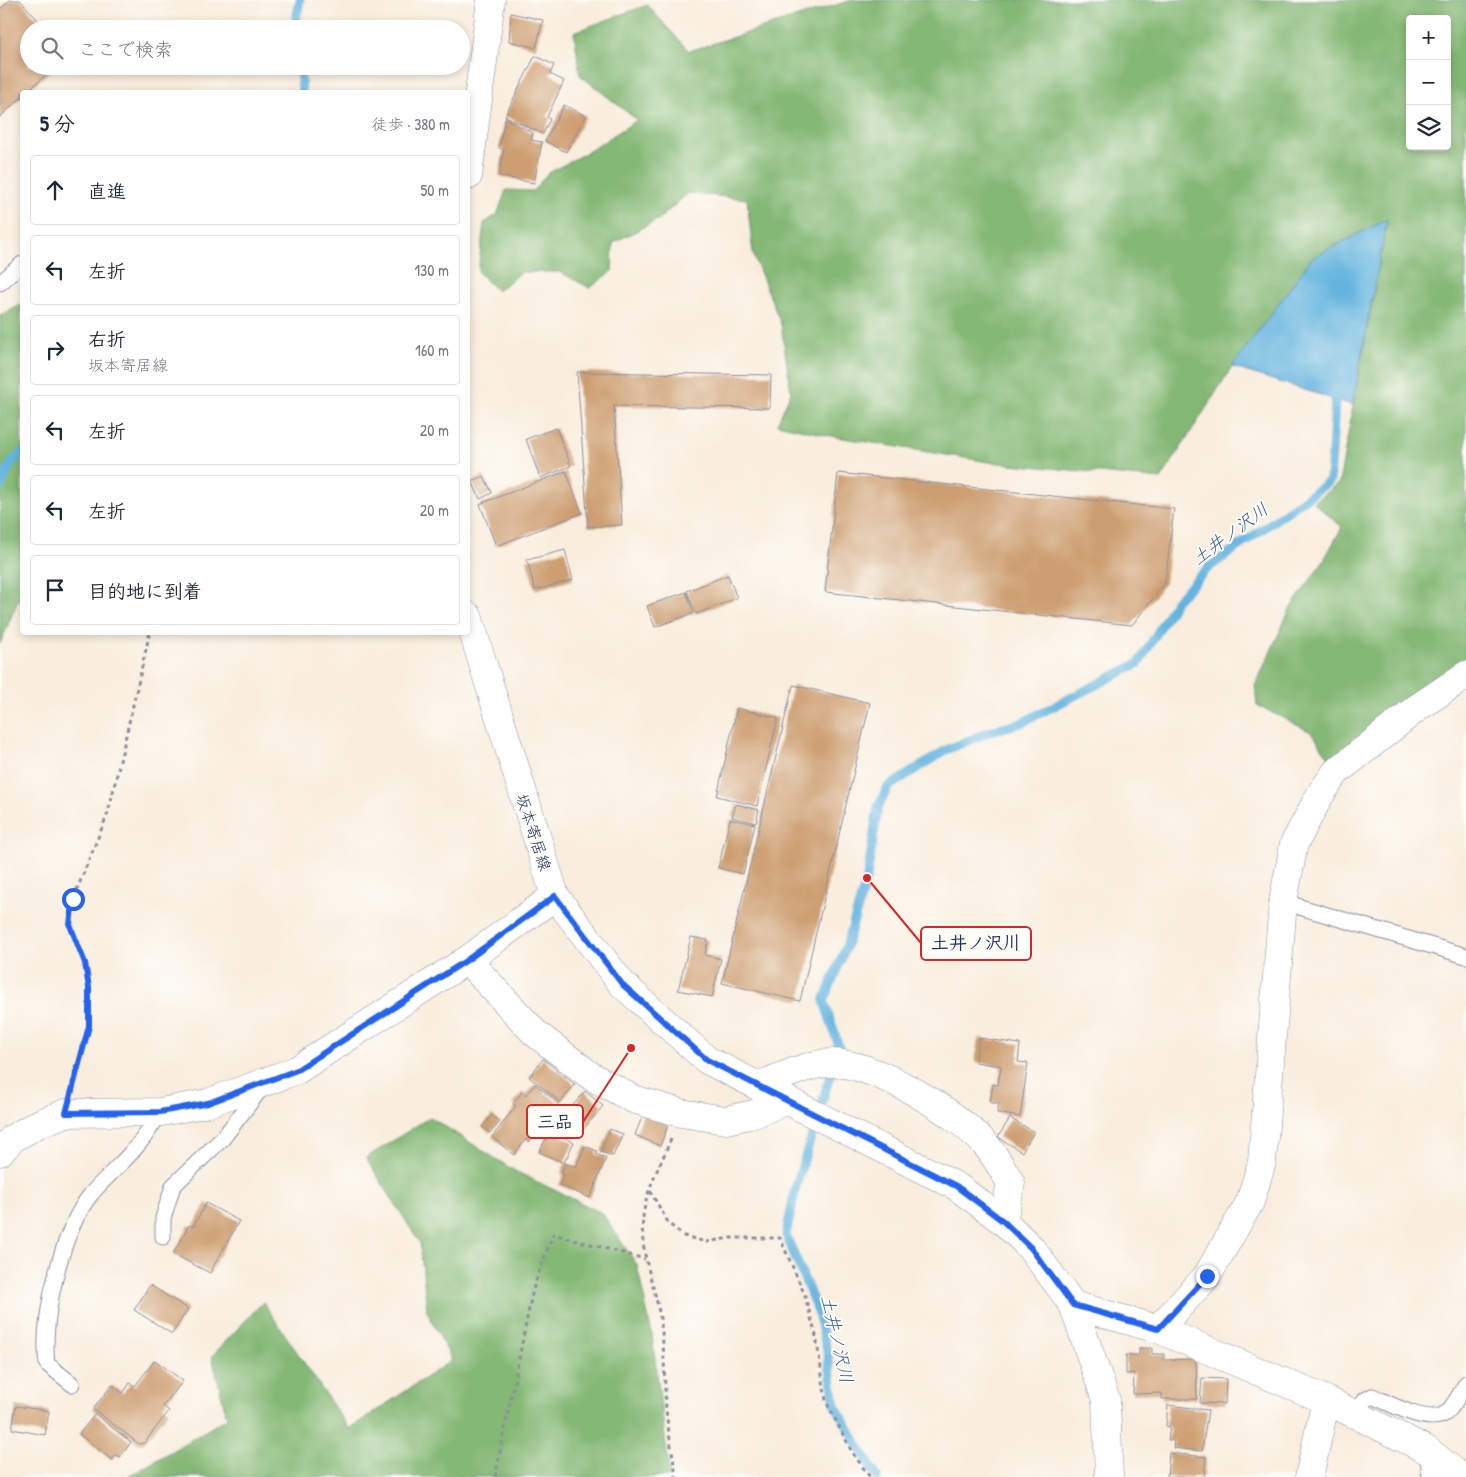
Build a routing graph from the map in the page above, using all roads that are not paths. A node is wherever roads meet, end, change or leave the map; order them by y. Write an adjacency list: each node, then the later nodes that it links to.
1 (491, 0): 2 (street)
2 (470, 161)
3 (20, 266): 4 (lane)
4 (0, 283)
5 (470, 622): 7 (street, 坂本寄居線)
6 (1466, 675): 8 (street)
7 (555, 896): 10 (street); 12 (street, 坂本寄居線)
8 (1283, 902): 9 (lane); 19 (street)
9 (1466, 956)
10 (467, 960): 11 (street); 13 (street)
11 (265, 1082): 14 (street); 17 (lane)
12 (757, 1086): 13 (street, 坂本寄居線); 16 (street)
13 (788, 1100): 16 (street, 坂本寄居線)
14 (160, 1112): 15 (street); 20 (lane)
15 (0, 1152)
16 (1003, 1221): 18 (street, 坂本寄居線)
17 (163, 1237)
18 (1073, 1305): 19 (street); 25 (street, 坂本寄居線)
19 (1158, 1329): 22 (street)
20 (72, 1384)
21 (1466, 1384): 23 (lane)
22 (1326, 1400): 23 (street); 26 (street)
23 (1356, 1414): 24 (street)
24 (1427, 1450): 27 (lane); 28 (street)
25 (1109, 1477)
26 (1309, 1477)
27 (1430, 1477)
28 (1461, 1477)

